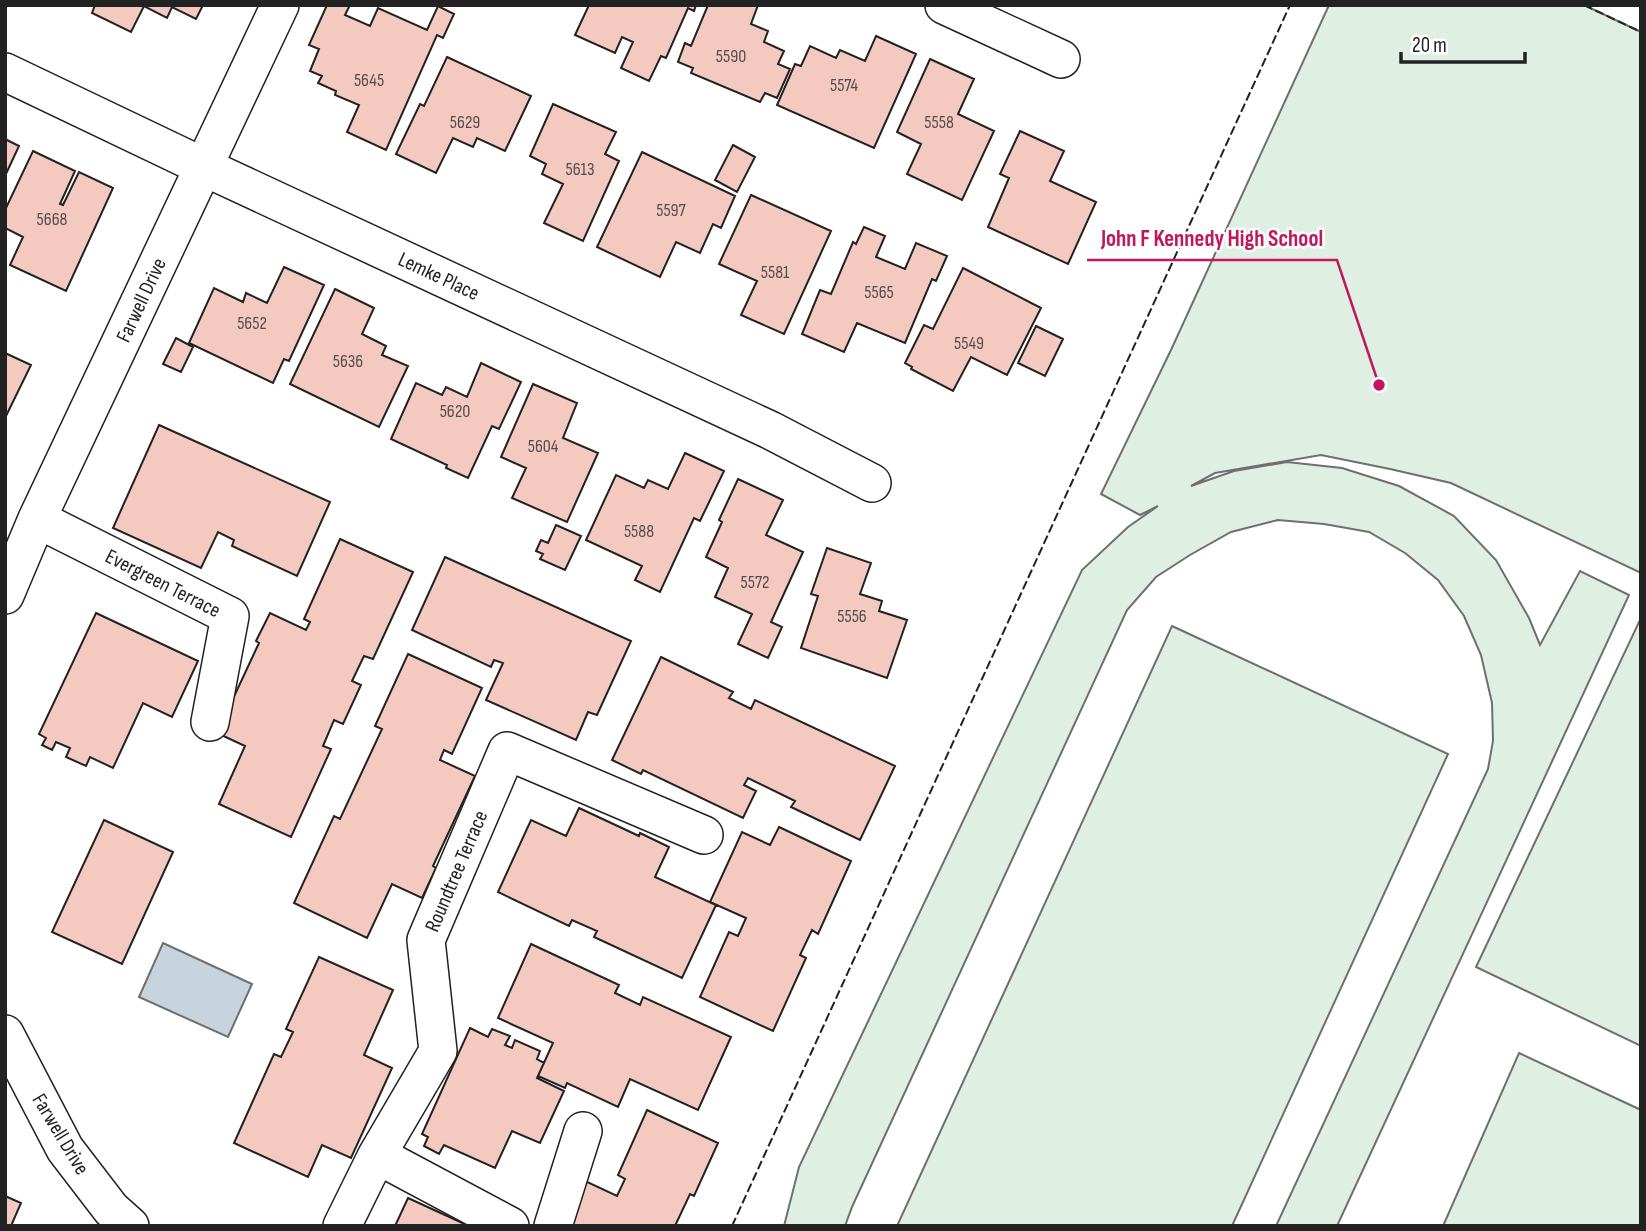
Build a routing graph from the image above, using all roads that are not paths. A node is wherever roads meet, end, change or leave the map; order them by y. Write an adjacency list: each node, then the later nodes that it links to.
1 (280, 5): 5 (street, Farwell Drive)
2 (944, 5): 3 (street)
3 (1060, 59)
4 (5, 72): 5 (street, Lemke Place)
5 (204, 167): 6 (street, Lemke Place); 7 (street, Farwell Drive)
6 (872, 483)
7 (37, 519): 8 (street, Farwell Drive); 9 (street, Evergreen Terrace)
8 (5, 595)
9 (209, 722)
10 (704, 835): 13 (street, Roundtree Terrace)
11 (5, 1034): 14 (street, Farwell Drive)
12 (583, 1131): 17 (street)
13 (377, 1155): 15 (street, Roundtree Terrace); 16 (street)
14 (130, 1226)
15 (342, 1226)
16 (510, 1226)
17 (553, 1226)

